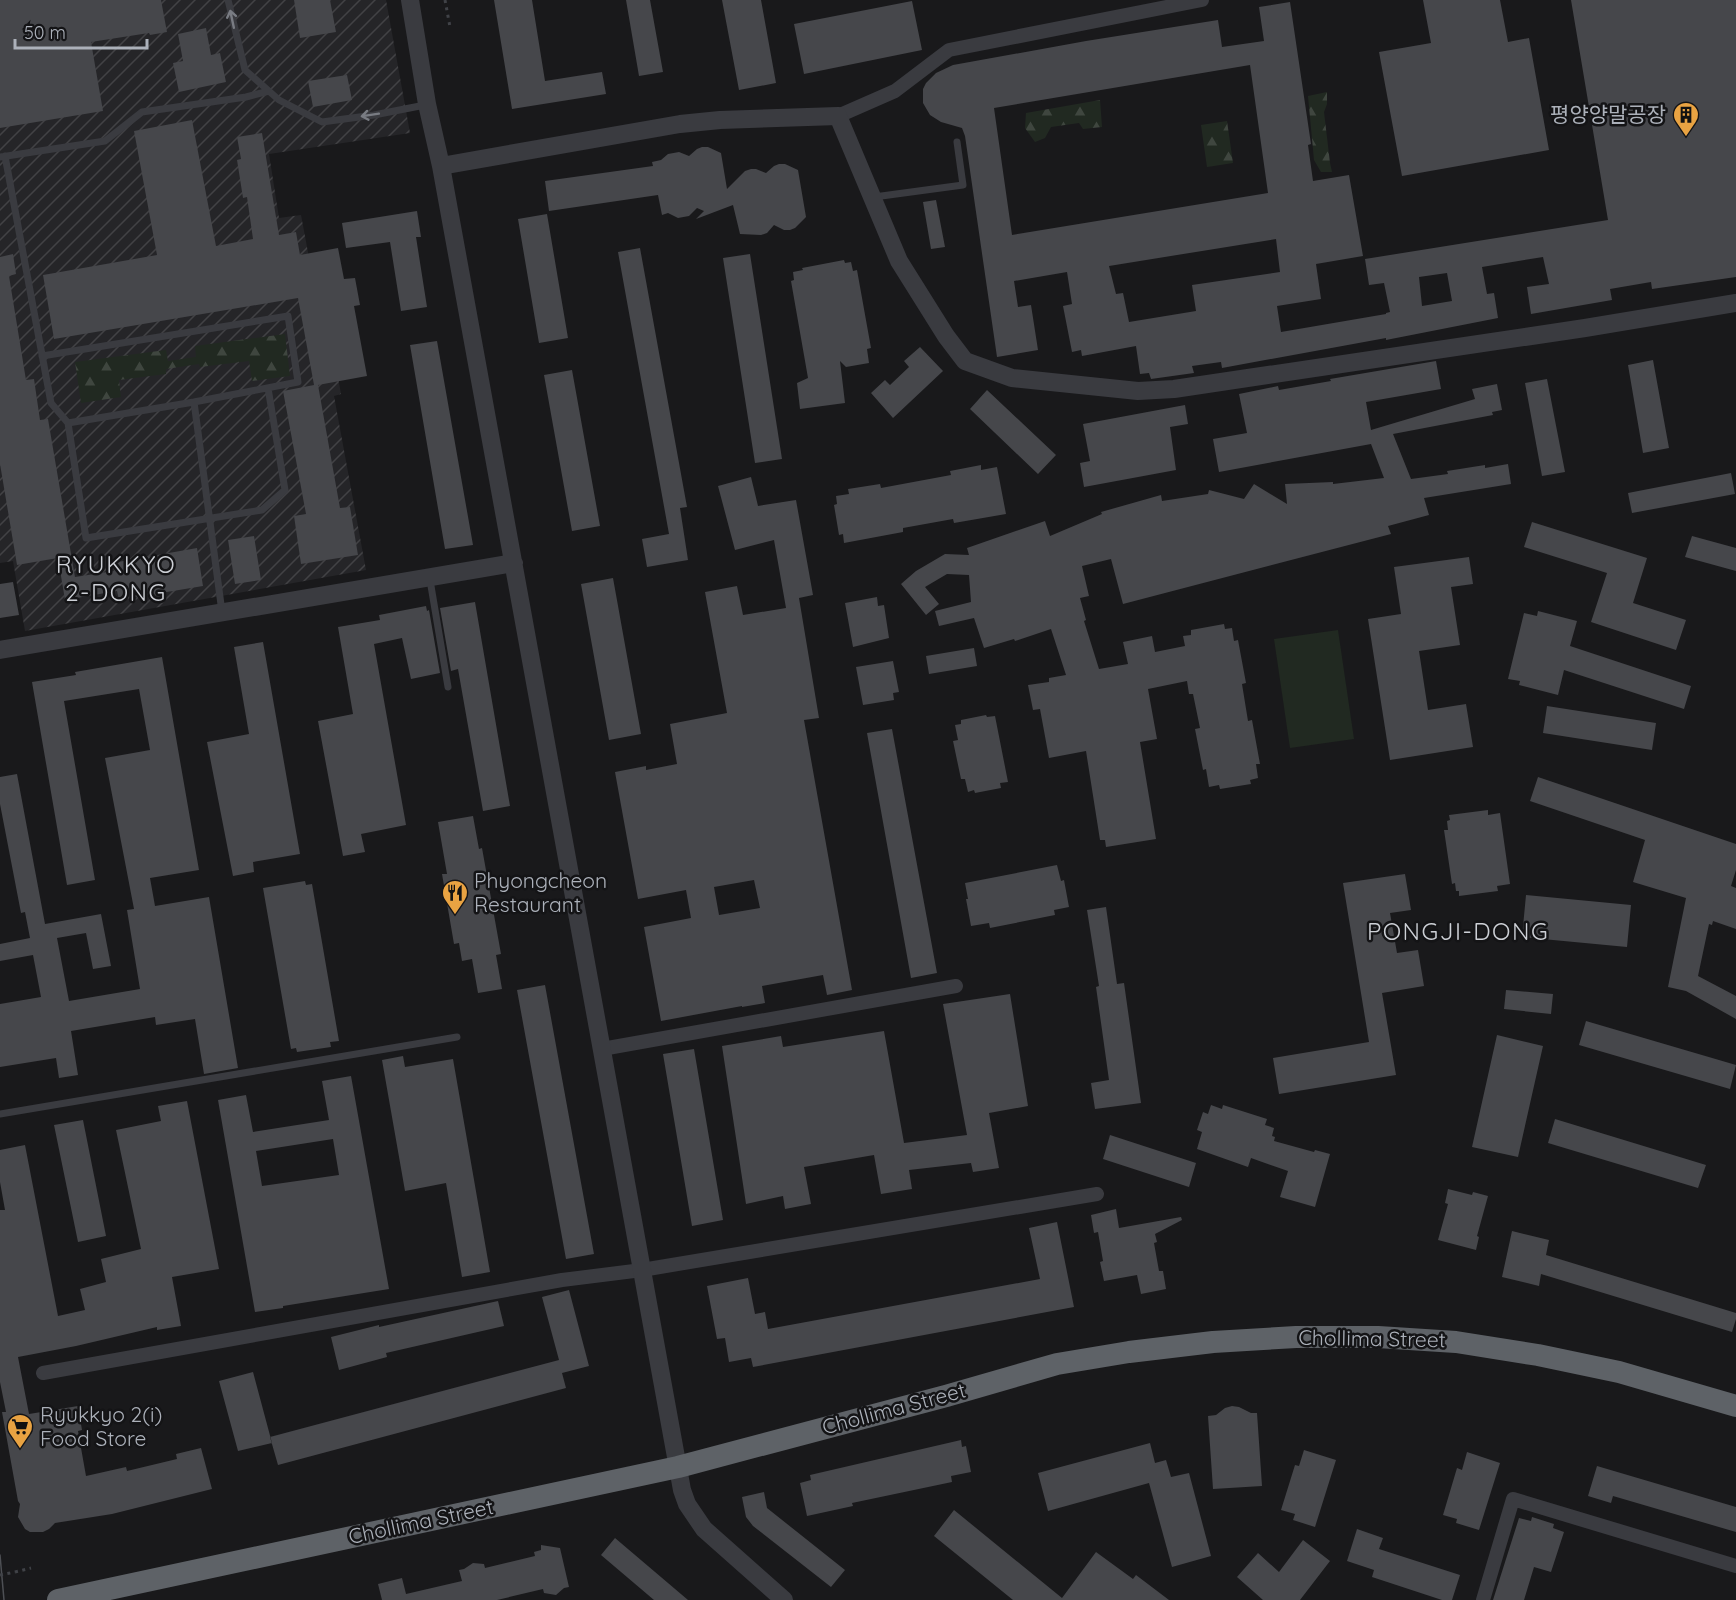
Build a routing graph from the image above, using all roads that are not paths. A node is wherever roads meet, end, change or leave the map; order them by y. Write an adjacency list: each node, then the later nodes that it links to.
1 (228, 0): 4 (lane, one-way to 1)
2 (410, 0): 5 (street)
3 (1202, 0): 6 (street)
4 (269, 91): 5 (lane, one-way to 4); 8 (lane)
5 (427, 104): 9 (street)
6 (838, 116): 9 (street); 10 (street)
7 (957, 142): 10 (lane)
8 (3, 157): 12 (lane)
9 (441, 166): 17 (street)
10 (872, 197): 11 (street)
11 (1736, 303)
12 (42, 356): 13 (lane); 15 (lane)
13 (268, 388): 14 (lane); 16 (lane)
14 (194, 402): 15 (lane); 16 (lane)
15 (68, 423): 16 (lane)
16 (210, 520): 19 (lane)
17 (514, 563): 18 (street); 24 (street)
18 (430, 577): 19 (street); 21 (lane)
19 (222, 612): 20 (street)
20 (0, 650)
21 (448, 687)
22 (956, 986): 24 (street)
23 (457, 1037): 25 (lane)
24 (602, 1049): 27 (street)
25 (0, 1114)
26 (1097, 1194): 27 (street)
27 (642, 1270): 28 (street); 30 (street)
28 (44, 1373)
29 (1736, 1406): 30 (highway, Chollima Street)
30 (678, 1467): 32 (highway, Chollima Street); 33 (street)
31 (1736, 1566): 34 (street)
32 (58, 1600)
33 (784, 1600)
34 (1483, 1600)

